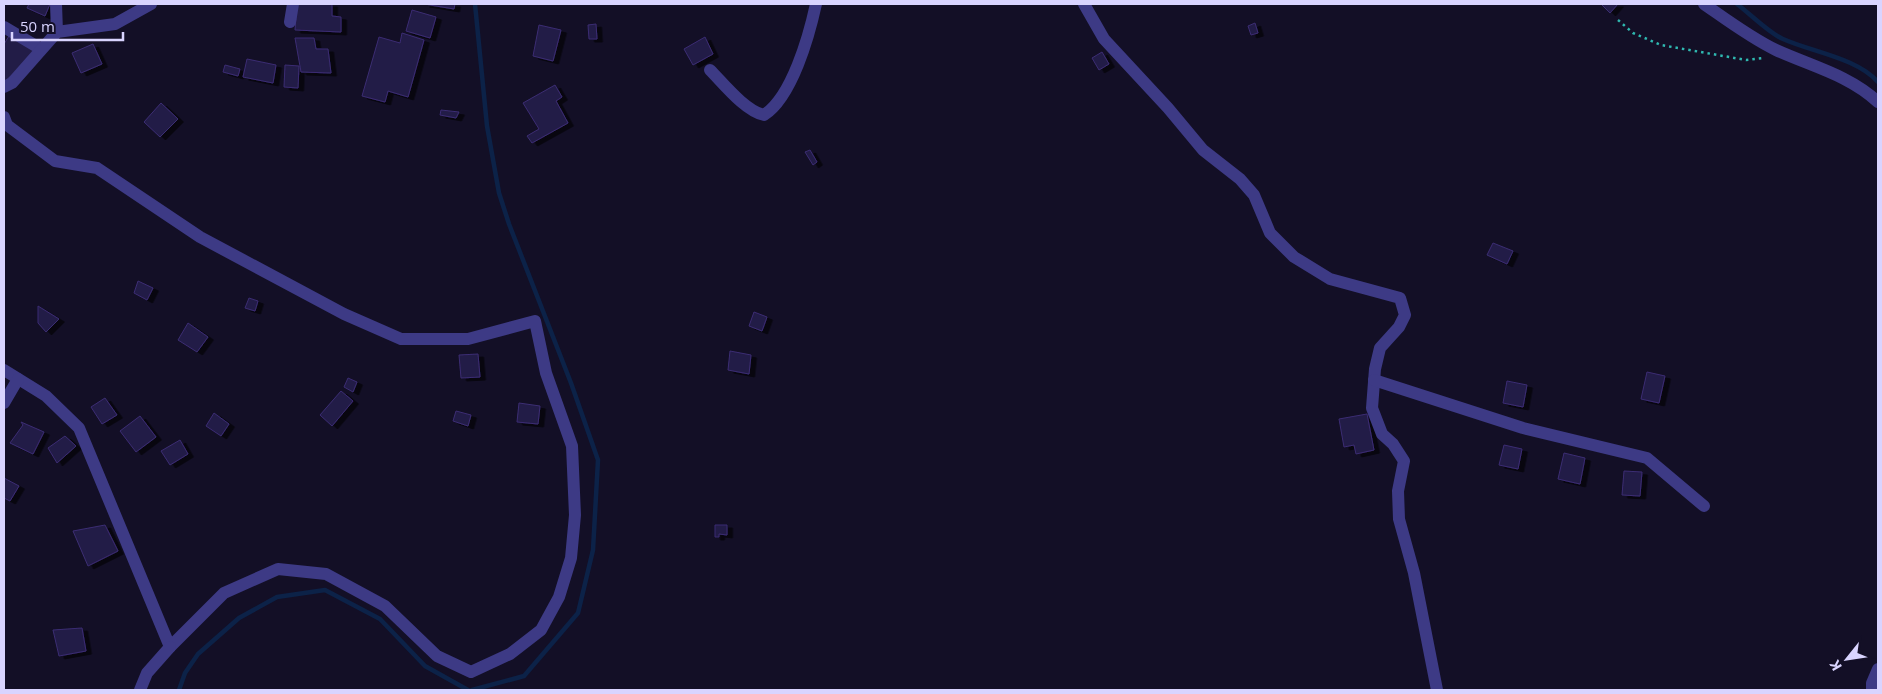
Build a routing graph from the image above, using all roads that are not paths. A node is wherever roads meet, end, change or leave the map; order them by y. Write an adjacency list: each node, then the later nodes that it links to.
1 (56, 4): 9 (street)
2 (151, 4): 9 (street)
3 (293, 4): 7 (street)
4 (816, 4): 11 (street)
5 (1084, 4): 17 (street)
6 (1704, 4): 13 (street)
7 (290, 22)
8 (4, 28): 10 (street)
9 (58, 32): 10 (street)
10 (41, 49): 12 (street)
11 (710, 70)
12 (4, 87)
13 (1878, 102)
14 (4, 117): 20 (street)
15 (4, 370): 16 (street)
16 (18, 378): 18 (street); 20 (street)
17 (1374, 380): 19 (street); 23 (street)
18 (4, 403)
19 (1704, 506)
20 (170, 647): 22 (street)
21 (1878, 669): 24 (street)
22 (140, 690)
23 (1437, 690)
24 (1872, 690)

